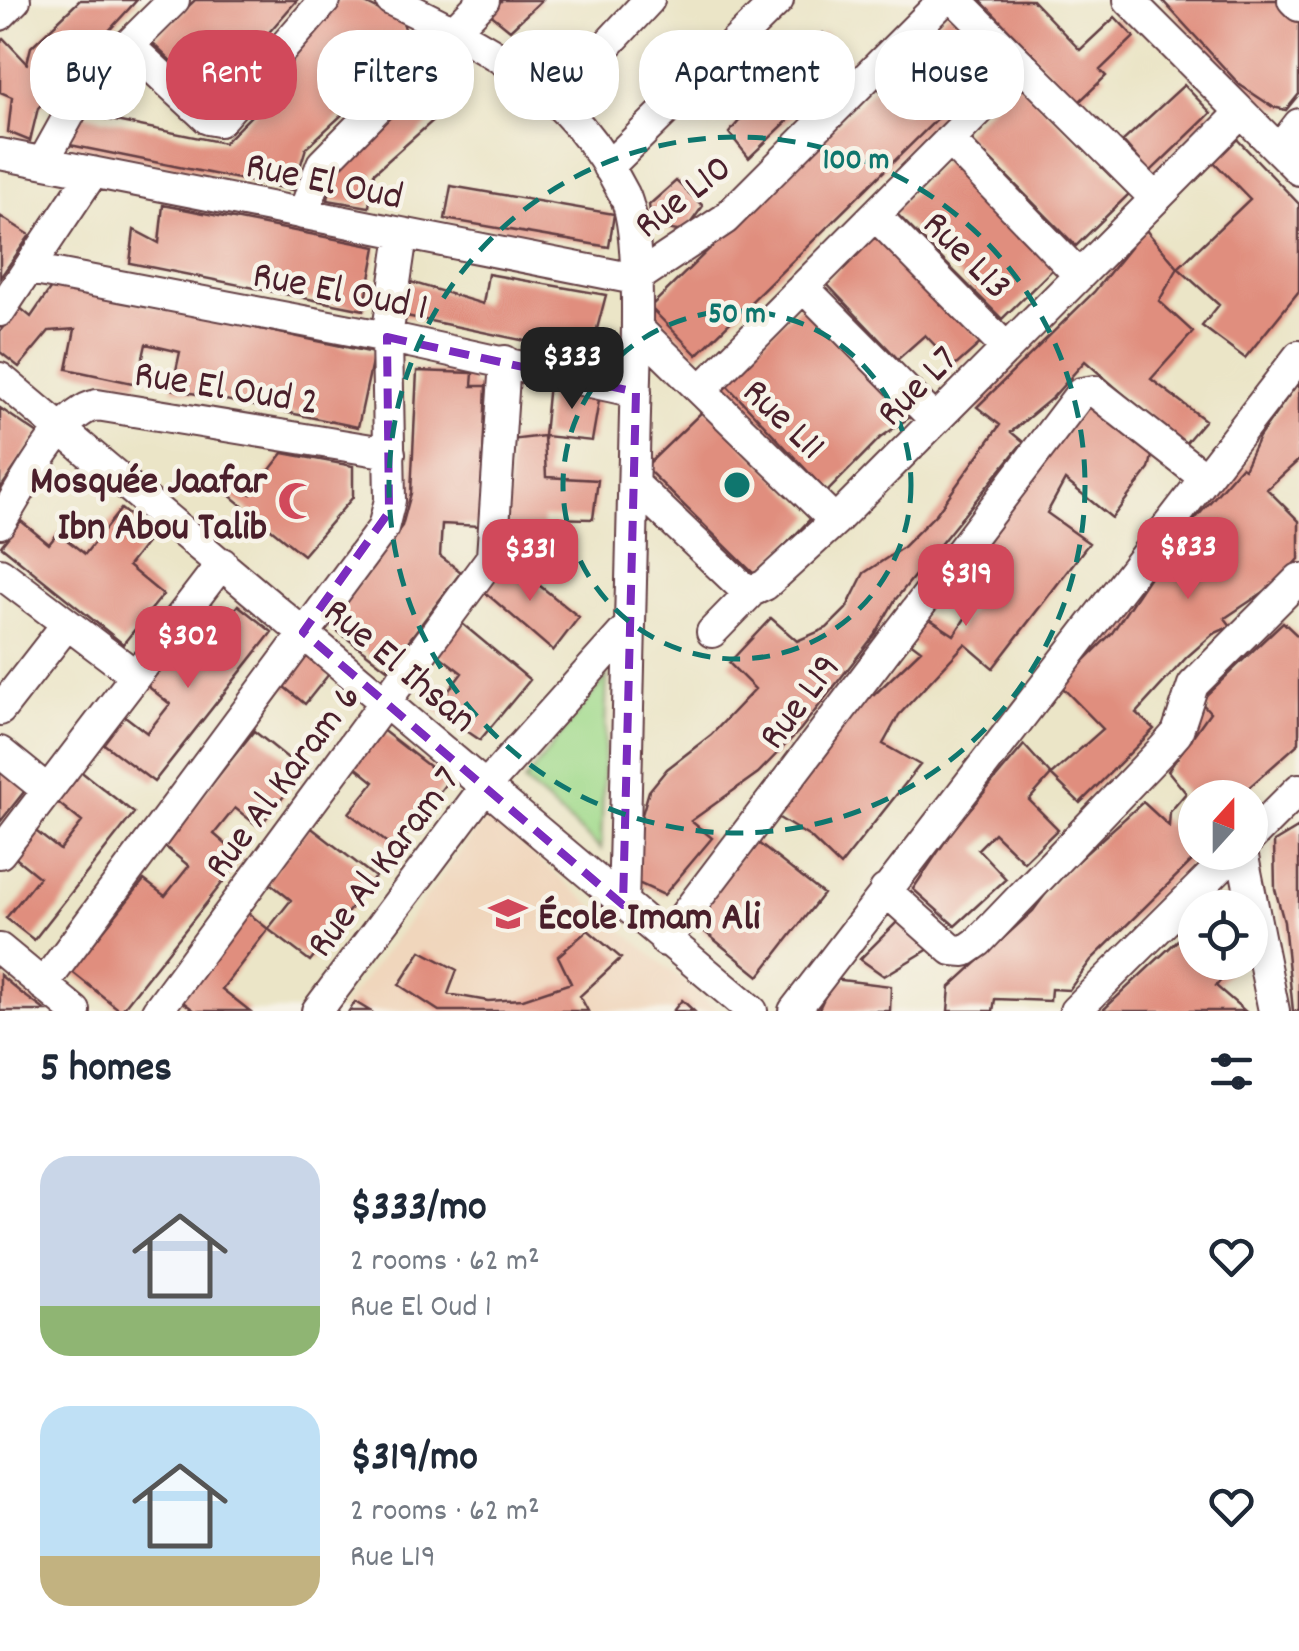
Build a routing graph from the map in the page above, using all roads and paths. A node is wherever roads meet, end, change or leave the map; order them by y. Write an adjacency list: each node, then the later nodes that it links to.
1 (15, 0): 13 (street)
2 (174, 0): 14 (street)
3 (326, 0): 18 (street)
4 (391, 0): 15 (street)
5 (484, 0): 15 (street)
6 (649, 0): 17 (street)
7 (778, 0): 30 (street)
8 (944, 0): 38 (street, Rue L10)
9 (956, 0): 16 (street)
10 (1129, 0): 20 (street)
11 (1294, 0): 12 (street)
12 (1299, 6)
13 (0, 15)
14 (145, 30)
15 (454, 30)
16 (986, 30)
17 (619, 32)
18 (146, 62)
19 (1024, 69): 32 (street)
20 (1241, 113): 28 (street); 32 (street, Rue L7)
21 (66, 120): 29 (street)
22 (365, 120): 33 (street)
23 (573, 120): 30 (street)
24 (969, 120): 26 (street)
25 (1299, 124): 28 (street)
26 (949, 140): 34 (street); 37 (street)
27 (0, 154): 29 (street, Rue El Oud)
28 (1289, 160)
29 (42, 162): 31 (street, Rue El Oud)
30 (608, 167): 38 (street)
31 (93, 172): 33 (street, Rue El Oud); 36 (street)
32 (1155, 198): 37 (street, Rue L7)
33 (303, 214): 35 (street, Rue El Oud)
34 (874, 214): 39 (street); 43 (street, Rue L13)
35 (402, 235): 38 (street, Rue El Oud); 42 (street)
36 (30, 270): 40 (street); 42 (street, Rue El Oud 1)
37 (1079, 275): 43 (street, Rue L7)
38 (635, 279): 41 (street)
39 (803, 286): 47 (street); 49 (street)
40 (0, 311)
41 (637, 328): 47 (street, Rue L11); 48 (street)
42 (387, 337): 45 (street, Rue El Oud 1); 51 (street)
43 (1006, 348): 49 (street, Rue L7)
44 (1299, 356): 52 (street)
45 (504, 362): 48 (street, Rue El Oud 1); 65 (street, Rue Al Karam 6)
46 (0, 378): 50 (street, Rue El Ihsan)
47 (701, 390): 54 (street, Rue L11)
48 (636, 392): 53 (street)
49 (935, 420): 54 (street, Rue L7)
50 (61, 430): 51 (street, Rue El Oud 2); 55 (street); 56 (street, Rue El Ihsan)
51 (390, 452): 62 (street)
52 (1205, 478): 75 (street); 77 (street, Rue L19)
53 (634, 484): 59 (street); 61 (street)
54 (835, 521): 59 (street, Rue L7)
55 (0, 524)
56 (222, 563): 62 (street, Rue El Ihsan); 64 (street)
57 (0, 573): 60 (street)
58 (1299, 579): 75 (street)
59 (752, 591): 63 (street, Rue L7)
60 (67, 624): 64 (street); 66 (street)
61 (630, 625): 68 (street, Rue Al Karam 7); 76 (street)
62 (303, 632): 65 (street, Rue El Ihsan); 79 (street)
63 (712, 632)
64 (134, 675): 70 (street)
65 (386, 704): 68 (street, Rue El Ihsan); 82 (street, Rue Al Karam 6)
66 (0, 710)
67 (0, 752): 70 (street)
68 (486, 786): 76 (street, Rue El Ihsan); 83 (street, Rue Al Karam 7)
69 (1299, 789): 71 (street)
70 (47, 790): 72 (street)
71 (1268, 820)
72 (0, 854)
73 (1220, 870): 86 (street)
74 (1241, 870): 80 (street)
75 (885, 890): 85 (street)
76 (623, 905): 77 (street, Rue El Ihsan)
77 (665, 941): 84 (street, Rue El Ihsan)
78 (0, 949): 79 (street)
79 (43, 984): 81 (street)
80 (1265, 1006)
81 (75, 1011)
82 (157, 1011)
83 (317, 1011)
84 (752, 1011)
85 (794, 1011)
86 (1075, 1011)

